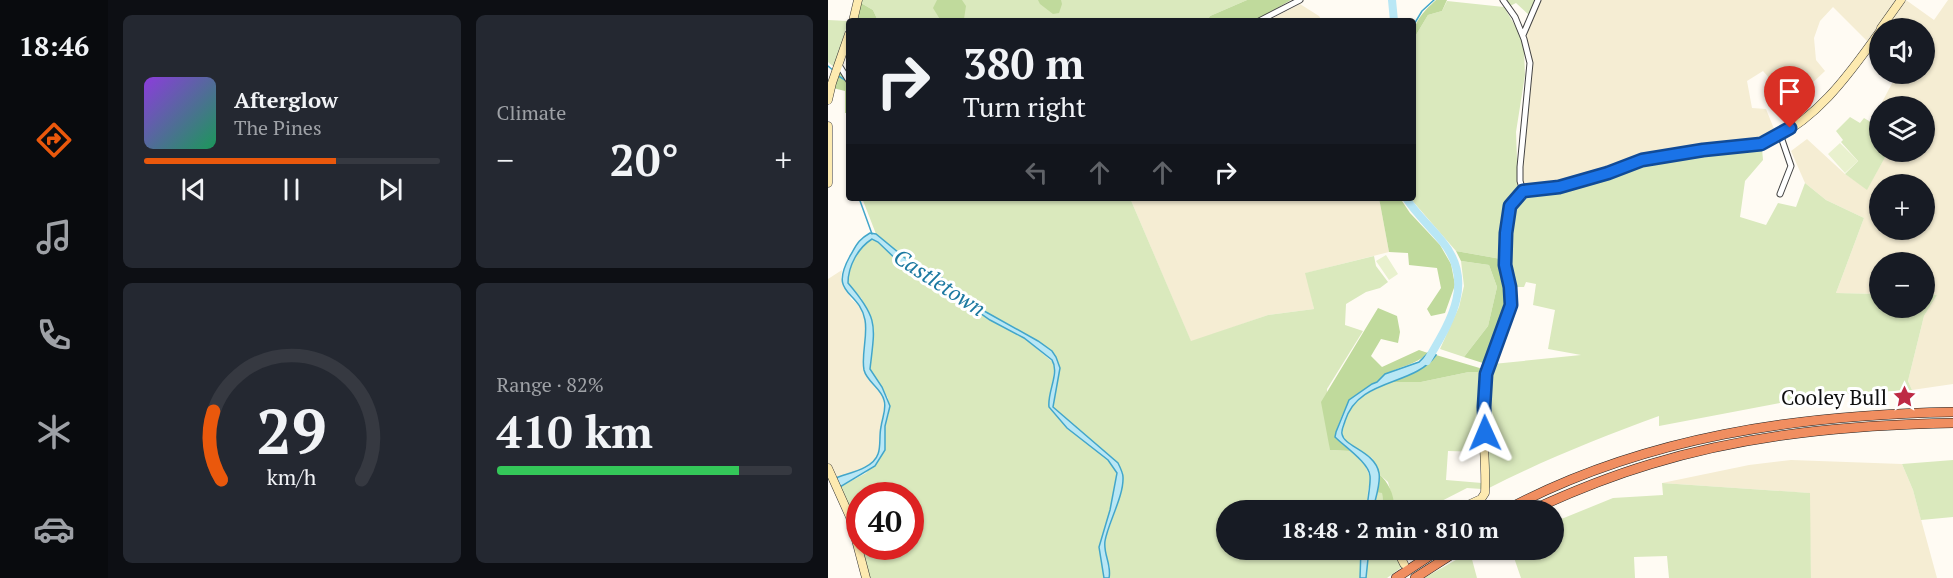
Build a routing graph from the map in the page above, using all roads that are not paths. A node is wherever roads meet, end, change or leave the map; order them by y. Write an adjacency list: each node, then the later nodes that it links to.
1 (858, 0): 6 (street)
2 (1300, 0): 7 (street)
3 (1503, 0): 9 (street)
4 (1538, 0): 9 (street)
5 (1901, 0): 8 (street)
6 (854, 18)
7 (1265, 18)
8 (1888, 18)
9 (1522, 35): 18 (street)
10 (846, 43): 12 (street)
11 (1869, 46): 16 (street)
12 (839, 65): 13 (street); 14 (street)
13 (846, 76)
14 (828, 100)
15 (828, 126): 17 (street)
16 (1780, 134): 18 (street); 19 (street)
17 (828, 183)
18 (1523, 191): 23 (street)
19 (1780, 194)
20 (1953, 412): 24 (highway)
21 (1953, 423): 25 (highway)
22 (829, 470): 30 (street)
23 (1479, 500)
24 (1528, 500)
25 (1555, 500)
26 (1402, 560): 29 (street)
27 (1423, 560): 31 (highway)
28 (1443, 560): 32 (highway)
29 (1404, 564)
30 (866, 578)
31 (1396, 578)
32 (1415, 578)

